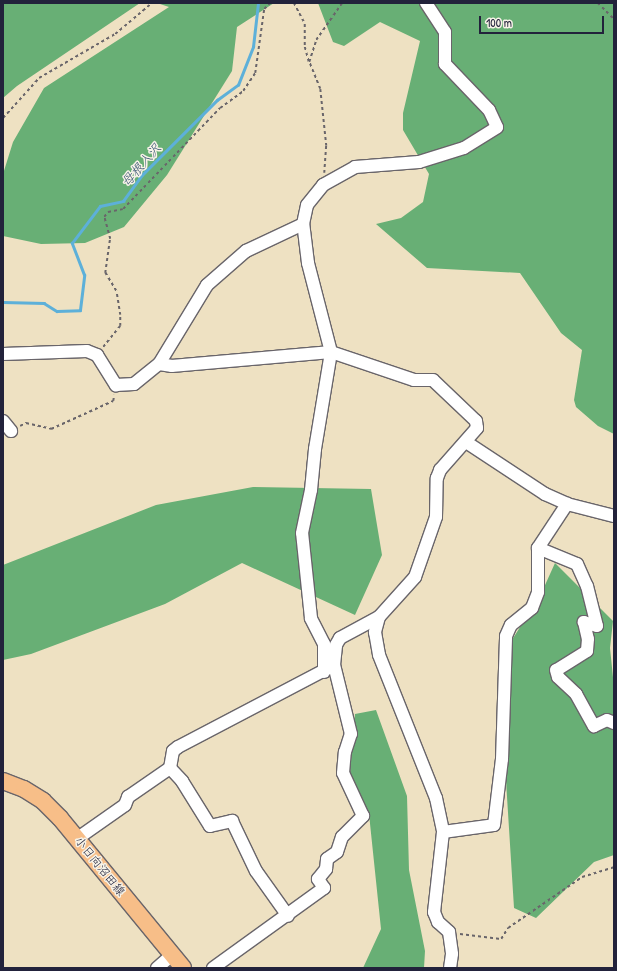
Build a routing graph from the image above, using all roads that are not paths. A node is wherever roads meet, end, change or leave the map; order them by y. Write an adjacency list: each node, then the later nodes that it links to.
1 (426, 3): 2 (street)
2 (303, 224): 3 (street); 5 (street)
3 (331, 352): 5 (street); 8 (street); 13 (street)
4 (3, 354): 5 (street)
5 (159, 364)
6 (3, 421): 7 (street)
7 (11, 431)
8 (466, 442): 9 (street); 12 (street)
9 (567, 504): 10 (street); 11 (street)
10 (614, 516)
11 (538, 548): 14 (street); 17 (street)
12 (379, 617): 13 (street); 17 (street)
13 (329, 669): 15 (street); 19 (street)
14 (614, 723)
15 (170, 768): 18 (street); 19 (street)
16 (3, 781): 18 (main road, 小日向沼田線)
17 (443, 832): 24 (street)
18 (78, 838): 20 (main road, 小日向沼田線)
19 (288, 916): 23 (street)
20 (172, 955): 21 (street); 22 (main road, 小日向沼田線)
21 (157, 968)
22 (183, 968)
23 (213, 968)
24 (450, 968)

